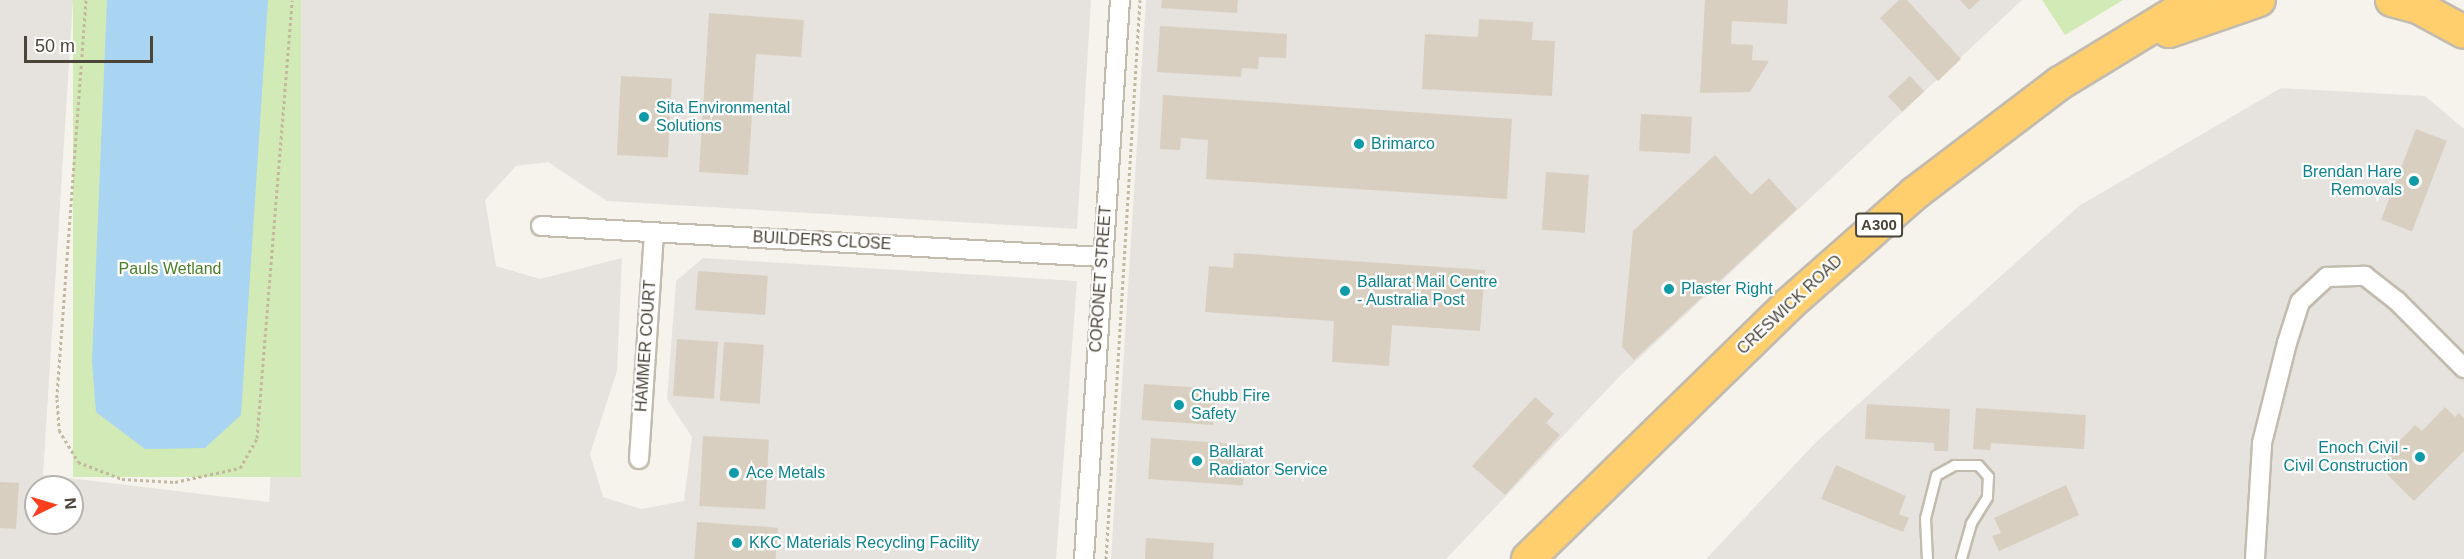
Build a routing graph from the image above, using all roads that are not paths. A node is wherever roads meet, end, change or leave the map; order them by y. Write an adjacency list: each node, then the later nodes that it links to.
1 (1120, 0): 12 (street, CORONET STREET)
2 (2171, 0): 9 (highway)
3 (2196, 0): 9 (highway, CRESWICK ROAD / A300)
4 (2259, 0): 9 (highway)
5 (2392, 0): 8 (highway)
6 (2451, 0): 7 (highway)
7 (2464, 13)
8 (2464, 32)
9 (2118, 48): 16 (highway, CRESWICK ROAD / A300)
10 (541, 226): 11 (street, BUILDERS CLOSE)
11 (654, 232): 12 (street, BUILDERS CLOSE); 14 (street, HAMMER COURT)
12 (1103, 257): 15 (street, CORONET STREET)
13 (2464, 368): 19 (street)
14 (639, 459)
15 (1084, 559)
16 (1528, 559)
17 (1927, 559): 18 (lane)
18 (1961, 559)
19 (2255, 559)

